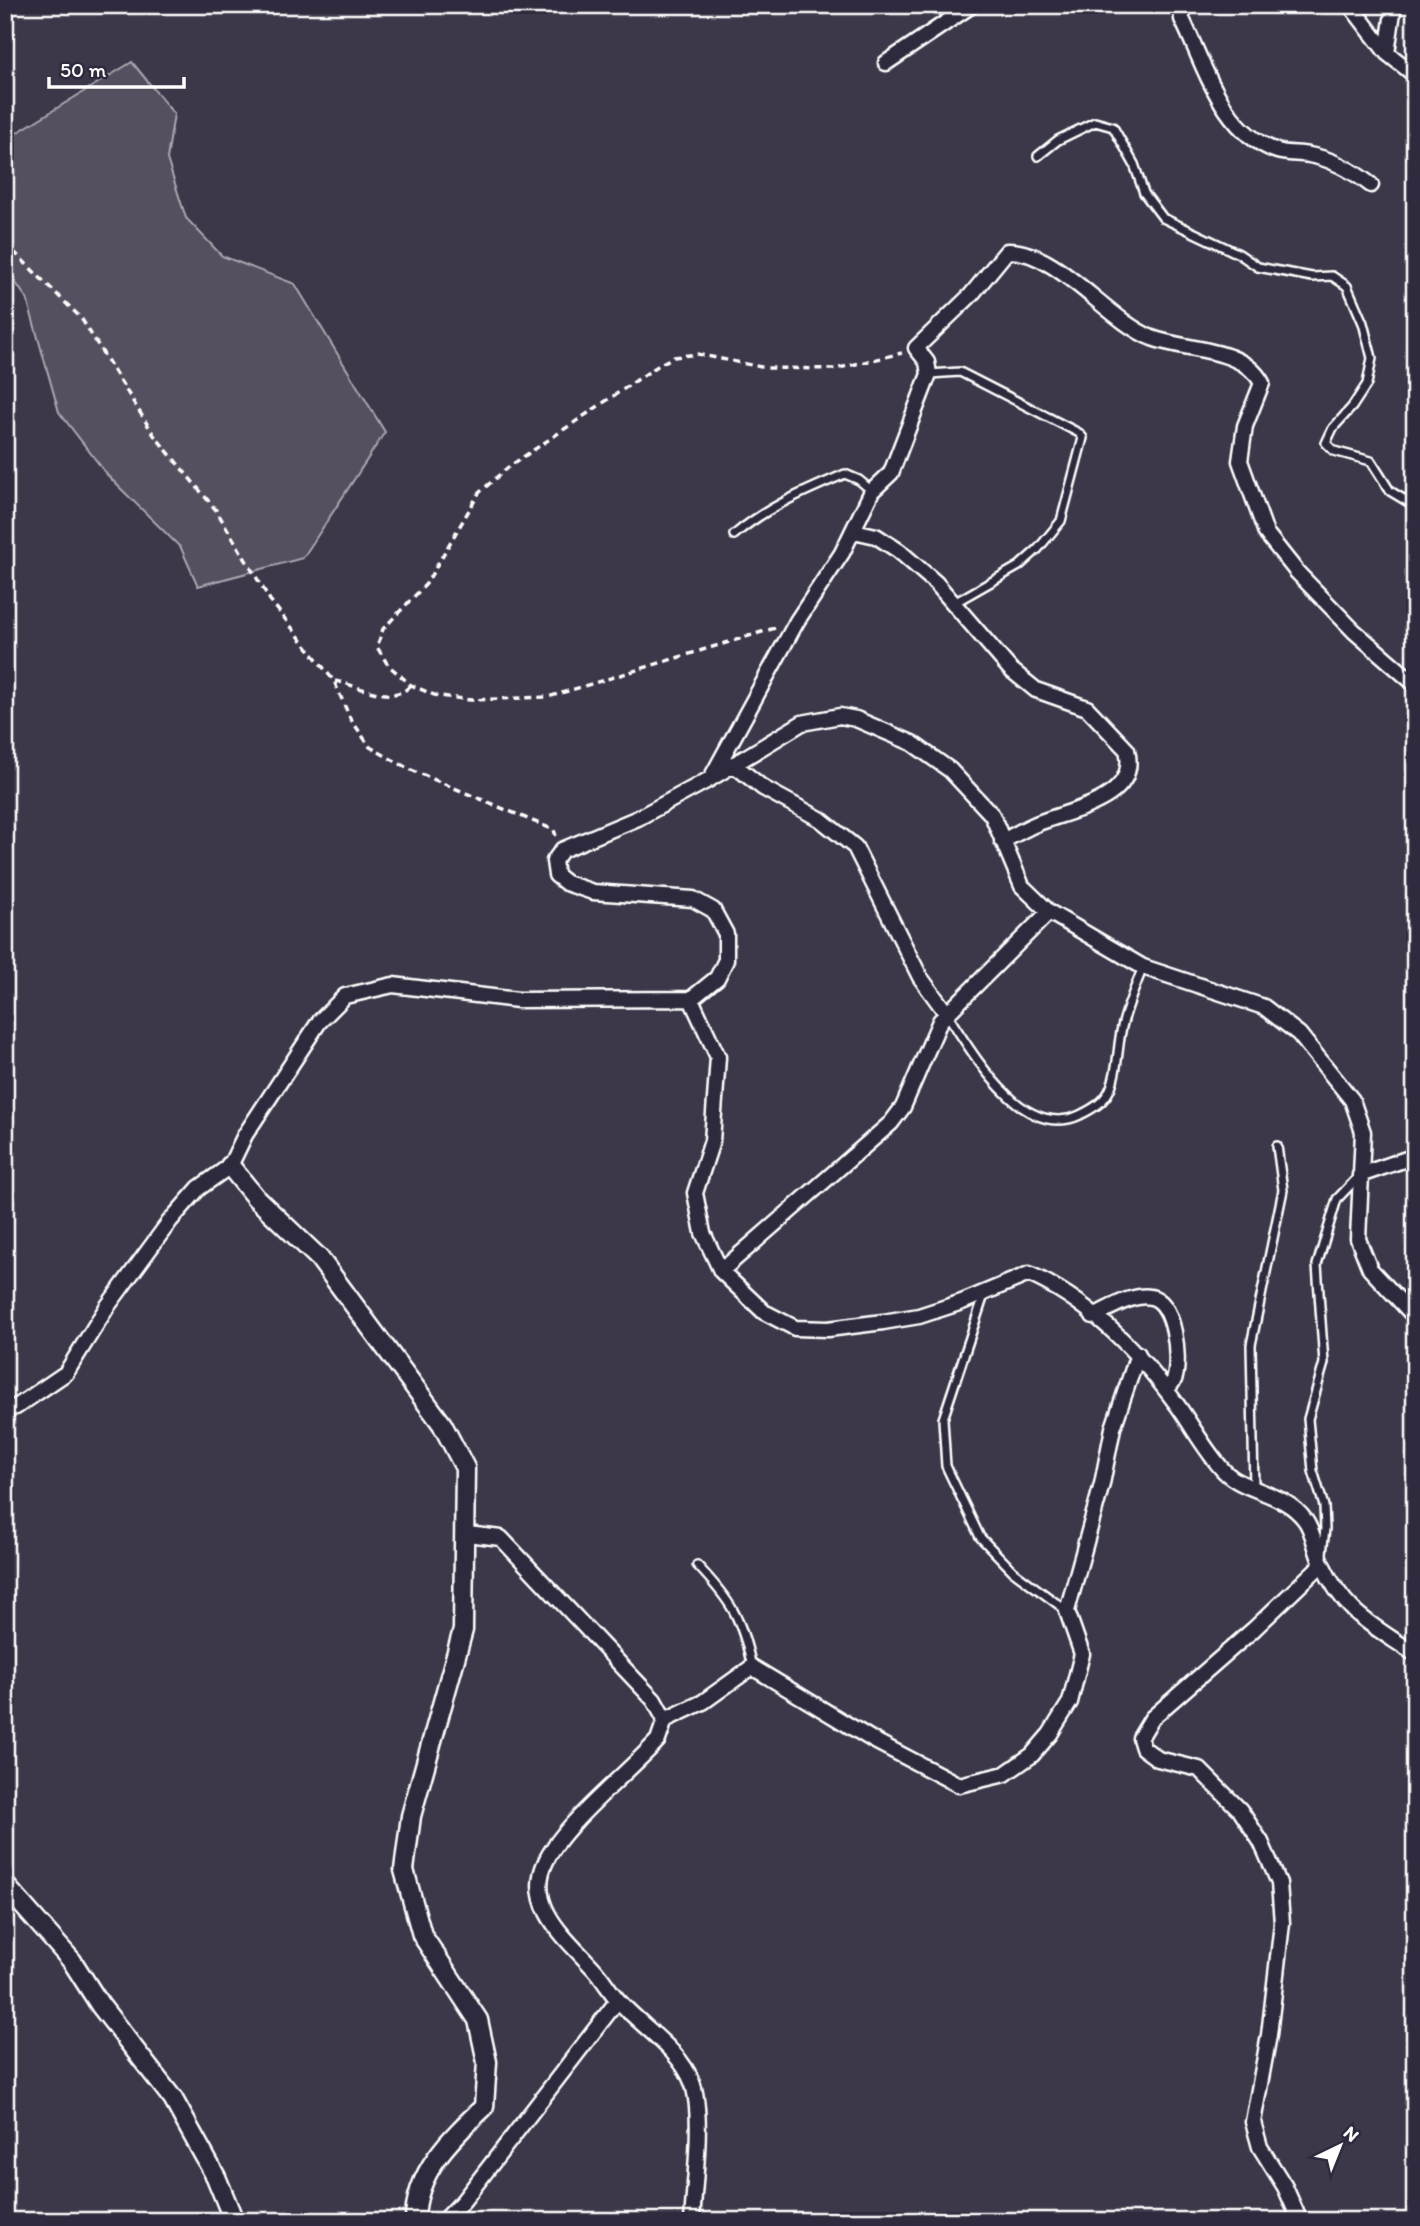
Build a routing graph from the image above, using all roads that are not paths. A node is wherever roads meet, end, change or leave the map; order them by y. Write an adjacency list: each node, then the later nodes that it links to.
1 (972, 5): 6 (street)
2 (1181, 5): 9 (street)
3 (1350, 5): 5 (street)
4 (1394, 5): 5 (street)
5 (1387, 53): 7 (street)
6 (886, 63)
7 (1415, 75)
8 (1038, 156): 12 (lane)
9 (1371, 185)
10 (929, 373): 11 (street); 15 (lane); 16 (street)
11 (872, 491): 13 (street); 14 (lane)
12 (1415, 506)
13 (854, 531): 15 (street); 18 (street)
14 (734, 535)
15 (954, 603): 19 (street)
16 (1415, 684)
17 (733, 764): 18 (street); 19 (street); 23 (street)
18 (710, 779): 22 (street)
19 (1002, 841): 20 (street)
20 (1049, 912): 21 (street); 23 (street)
21 (1143, 967): 23 (lane); 27 (street)
22 (691, 999): 26 (street); 28 (street)
23 (947, 1014): 28 (street)
24 (1277, 1146): 35 (lane)
25 (1415, 1156): 27 (street)
26 (230, 1166): 34 (street); 36 (street)
27 (1360, 1175): 31 (street); 37 (lane)
28 (721, 1271): 29 (street)
29 (984, 1295): 30 (street); 39 (lane)
30 (1093, 1316): 32 (street); 33 (street)
31 (1415, 1317)
32 (1138, 1354): 33 (street); 39 (street)
33 (1166, 1390): 35 (street)
34 (5, 1409)
35 (1254, 1487): 37 (street)
36 (467, 1534): 42 (street); 46 (street)
37 (1322, 1564): 40 (street); 49 (street)
38 (697, 1565): 41 (lane)
39 (1067, 1611): 41 (street)
40 (1415, 1654)
41 (752, 1667): 42 (street)
42 (665, 1720): 44 (street)
43 (5, 1885): 45 (street)
44 (618, 2000): 47 (street); 48 (street)
45 (234, 2221)
46 (415, 2221)
47 (444, 2221)
48 (692, 2221)
49 (1300, 2221)

